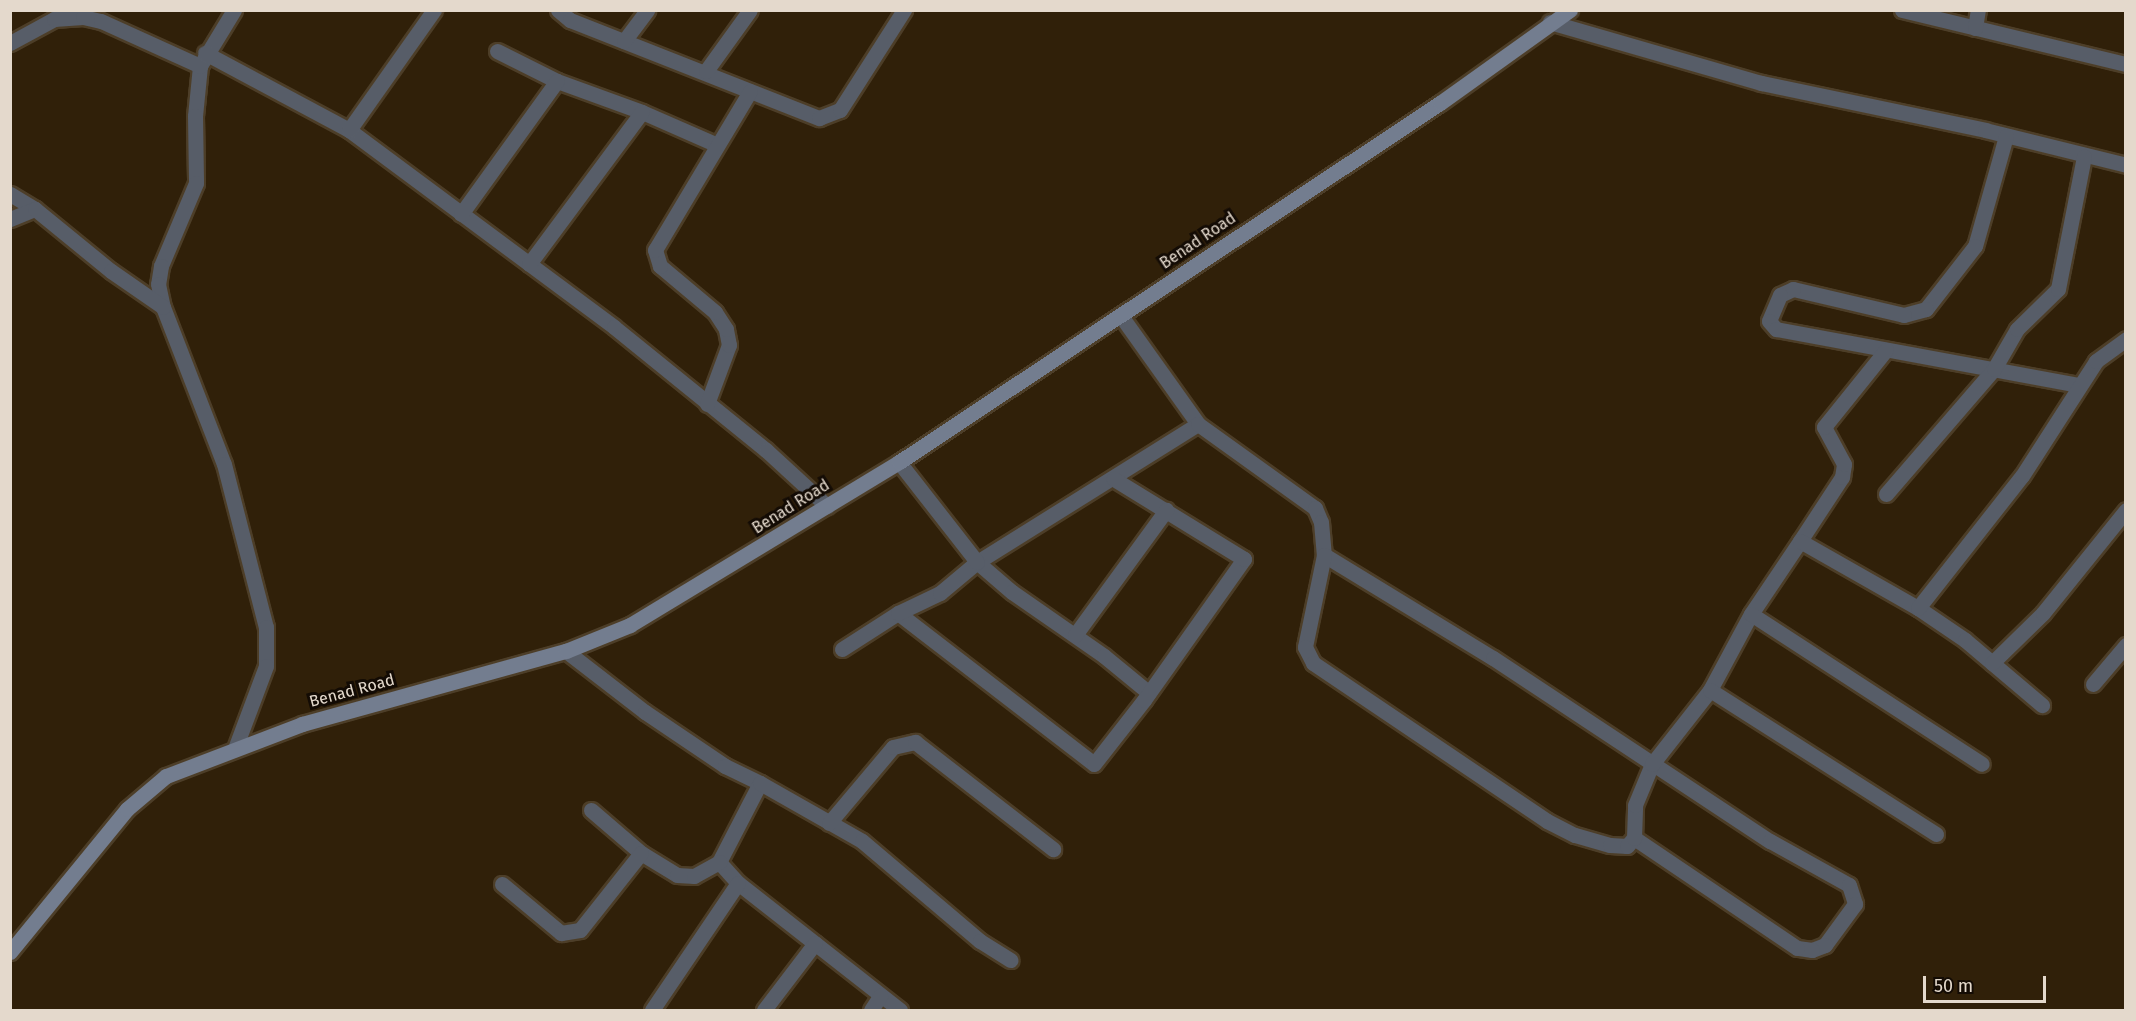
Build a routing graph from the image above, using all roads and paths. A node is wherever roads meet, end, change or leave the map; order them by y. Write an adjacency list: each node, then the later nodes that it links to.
1 (234, 10): 15 (street)
2 (434, 10): 21 (street)
3 (558, 10): 12 (street)
4 (647, 10): 12 (street)
5 (750, 10): 17 (street)
6 (904, 10): 19 (street)
7 (1570, 10): 10 (main road, Benad Road)
8 (1902, 10): 11 (street)
9 (1978, 10): 11 (street)
10 (1551, 22): 22 (street); 32 (main road, Benad Road)
11 (1975, 28): 16 (street)
12 (624, 41): 17 (street)
13 (10, 43): 15 (street)
14 (497, 51): 18 (street)
15 (203, 59): 21 (street); 31 (street)
16 (2126, 64)
17 (705, 71): 19 (street)
18 (557, 81): 20 (street); 28 (street)
19 (750, 91): 23 (street)
20 (642, 112): 23 (street); 30 (street)
21 (349, 130): 28 (street)
22 (2006, 136): 24 (street); 34 (street)
23 (717, 145): 37 (street)
24 (2084, 157): 25 (street); 35 (street)
25 (2126, 165)
26 (10, 194): 27 (street)
27 (35, 209): 29 (street); 31 (street)
28 (461, 214): 30 (street)
29 (10, 219)
30 (529, 264): 37 (street)
31 (163, 307): 60 (street)
32 (1121, 316): 38 (street); 39 (main road, Benad Road)
33 (2125, 342): 36 (street)
34 (1886, 350): 35 (street); 45 (street)
35 (1994, 369): 36 (street); 41 (street)
36 (2078, 385): 48 (street)
37 (707, 404): 42 (street)
38 (1198, 424): 40 (street); 46 (street)
39 (899, 462): 42 (main road, Benad Road); 47 (street)
40 (1114, 479): 43 (street); 47 (street)
41 (1886, 494)
42 (826, 506): 54 (main road, Benad Road)
43 (1166, 510): 51 (street); 58 (street)
44 (2126, 510): 55 (street)
45 (1800, 541): 48 (street); 50 (street)
46 (1324, 555): 61 (street); 67 (street)
47 (977, 562): 49 (street); 51 (street)
48 (1918, 608): 55 (street)
49 (898, 613): 53 (street); 58 (street)
50 (1751, 614): 57 (street); 62 (street)
51 (1075, 635): 58 (street)
52 (2126, 645): 56 (street)
53 (842, 649)
54 (566, 651): 60 (main road, Benad Road); 63 (street)
55 (1992, 663): 59 (street)
56 (2093, 684)
57 (1710, 690): 61 (street); 66 (street)
58 (1149, 693)
59 (2042, 705)
60 (236, 746): 74 (main road, Benad Road)
61 (1652, 764): 67 (street); 67 (street)
62 (1982, 764)
63 (760, 783): 65 (street); 70 (street)
64 (591, 810): 69 (street)
65 (829, 823): 68 (street); 75 (street)
66 (1936, 834)
67 (1634, 838)
68 (1053, 849)
69 (641, 853): 70 (street); 72 (street)
70 (719, 862): 71 (street)
71 (738, 883): 73 (street); 77 (street)
72 (502, 884)
73 (815, 943): 76 (street); 78 (street)
74 (10, 952)
75 (1011, 960)
76 (880, 996): 79 (street); 80 (street)
77 (652, 1011)
78 (764, 1011)
79 (871, 1011)
80 (900, 1011)

